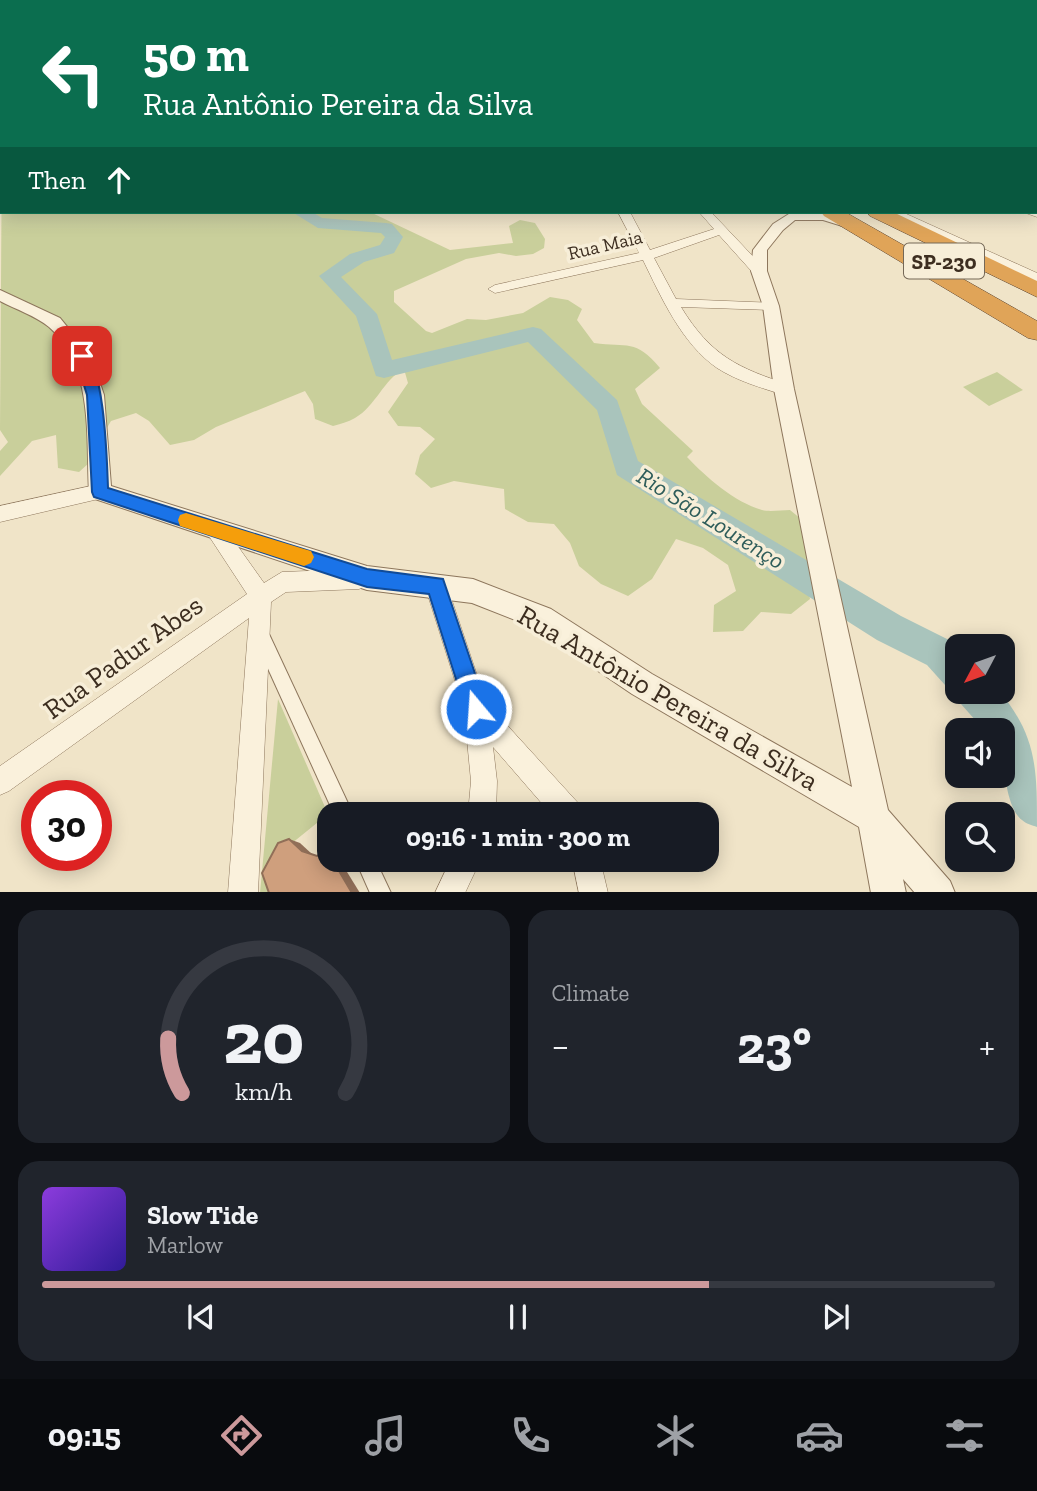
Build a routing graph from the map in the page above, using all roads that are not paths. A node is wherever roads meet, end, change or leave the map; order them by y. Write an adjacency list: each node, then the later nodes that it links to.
1 (625, 214): 8 (street)
2 (707, 214): 7 (street)
3 (792, 214): 6 (street); 10 (street)
4 (837, 214): 6 (highway)
5 (898, 218): 11 (street); 12 (highway); 14 (highway, SP-230)
6 (857, 221): 9 (highway); 18 (highway, SP-230)
7 (722, 230): 8 (street, Rua Maia); 10 (street)
8 (649, 256): 13 (street, Rua Maia); 16 (street)
9 (924, 267): 19 (highway); 20 (highway)
10 (759, 271): 17 (street)
11 (1037, 278)
12 (1037, 284)
13 (495, 289)
14 (1037, 290)
15 (0, 295): 22 (street)
16 (673, 303): 17 (street); 21 (street)
17 (771, 306): 21 (street)
18 (1037, 309)
19 (1037, 321)
20 (1037, 332)
21 (784, 389): 35 (street)
22 (100, 492): 23 (street); 24 (street, Rua Antônio Pereira da Silva)
23 (0, 514)
24 (215, 530): 25 (street, Rua Antônio Pereira da Silva); 28 (street)
25 (288, 552): 26 (street, Rua Antônio Pereira da Silva); 28 (street)
26 (367, 578): 27 (street, Rua Antônio Pereira da Silva); 28 (street)
27 (436, 586): 30 (street); 35 (street, Rua Antônio Pereira da Silva)
28 (271, 589): 29 (street); 31 (street, Rua Padur Abes)
29 (258, 630): 32 (street); 39 (street)
30 (476, 709): 33 (street); 34 (street)
31 (0, 782)
32 (338, 802)
33 (483, 802)
34 (558, 802)
35 (873, 817): 43 (street); 44 (street)
36 (371, 872): 40 (street)
37 (460, 872): 41 (street)
38 (589, 872): 42 (street)
39 (243, 892)
40 (381, 892)
41 (449, 892)
42 (594, 892)
43 (888, 892)
44 (938, 892)

